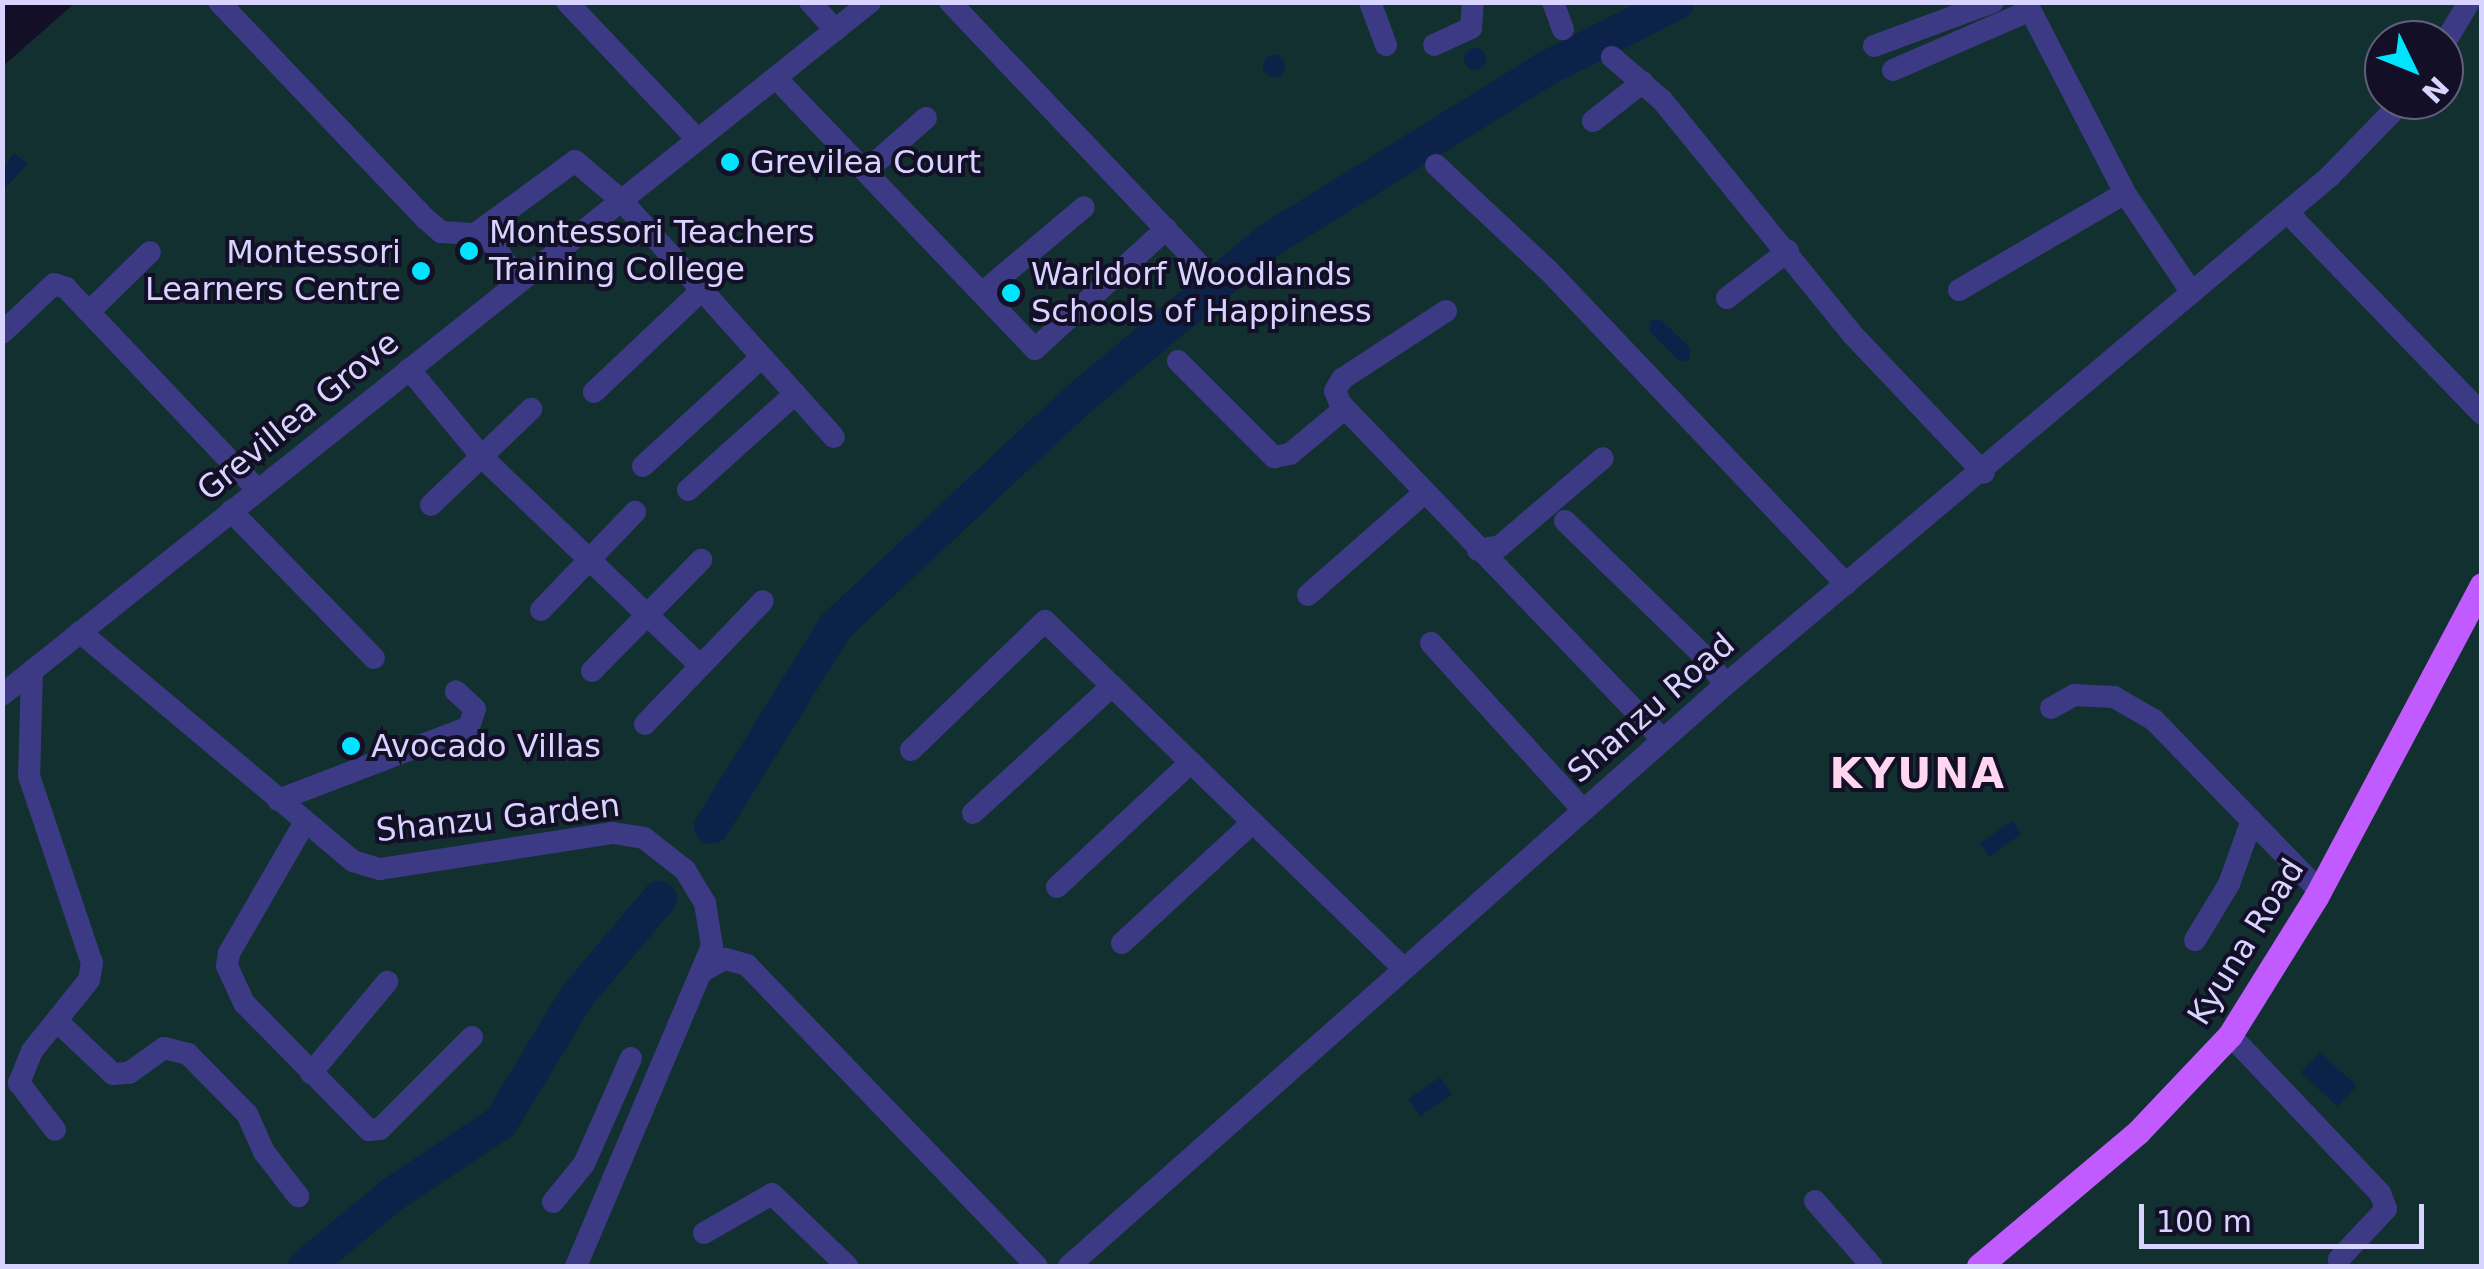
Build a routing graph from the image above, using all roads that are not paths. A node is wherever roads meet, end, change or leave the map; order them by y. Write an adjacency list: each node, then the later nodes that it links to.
1 (218, 2): 31 (street)
2 (567, 2): 23 (street)
3 (810, 2): 12 (street)
4 (870, 2): 12 (street, Grevillea Grove)
5 (950, 2): 30 (street)
6 (1370, 2): 13 (street)
7 (1473, 2): 14 (street)
8 (1553, 2): 11 (street)
9 (1993, 2): 15 (street)
10 (2027, 7): 17 (street); 26 (street)
11 (1562, 29)
12 (835, 30): 18 (street, Grevillea Grove)
13 (1386, 45)
14 (1434, 45)
15 (1874, 46)
16 (1612, 57): 19 (street)
17 (1894, 70)
18 (776, 78): 23 (street, Grevillea Grove); 25 (street)
19 (1643, 82): 22 (street); 32 (street)
20 (926, 118): 25 (street)
21 (2387, 120): 29 (street, Shanzu Road)
22 (1593, 121)
23 (697, 139): 27 (street, Grevillea Grove)
24 (1436, 164): 67 (street)
25 (866, 171): 38 (street)
26 (2125, 193): 37 (street); 39 (street)
27 (622, 202): 31 (street); 35 (street, Grevillea Grove); 36 (street)
28 (1084, 207): 38 (street)
29 (2288, 213): 39 (street, Shanzu Road); 51 (street)
30 (1166, 229): 34 (street); 38 (street)
31 (478, 232): 35 (street)
32 (1788, 251): 40 (street); 56 (street)
33 (150, 252): 41 (street)
34 (1199, 264)
35 (519, 282): 46 (street, Grevillea Grove)
36 (702, 290): 44 (street); 47 (street)
37 (1959, 290)
38 (982, 293)
39 (2192, 293): 56 (street, Shanzu Road)
40 (1727, 298)
41 (92, 309): 43 (street); 57 (street)
42 (1446, 312): 50 (street)
43 (2, 334)
44 (762, 358): 48 (street); 55 (street)
45 (1178, 361): 50 (street)
46 (410, 369): 53 (street); 57 (street, Grevillea Grove)
47 (594, 392)
48 (795, 394): 52 (street); 58 (street)
49 (531, 409): 53 (street)
50 (1344, 409): 59 (street)
51 (2482, 414)
52 (834, 437)
53 (482, 457): 60 (street); 66 (street)
54 (1603, 458): 64 (street)
55 (643, 466)
56 (1984, 473): 67 (street, Shanzu Road)
57 (258, 490): 61 (street, Grevillea Grove)
58 (688, 490)
59 (1423, 494): 64 (street); 69 (street)
60 (432, 506)
61 (231, 511): 73 (street, Grevillea Grove); 75 (street)
62 (635, 512): 66 (street)
63 (1566, 521): 80 (street)
64 (1478, 550): 85 (street)
65 (701, 560): 72 (street)
66 (586, 562): 71 (street); 72 (street)
67 (1846, 584): 80 (street, Shanzu Road)
68 (2482, 585): 95 (main road, Kyuna Road)
69 (1308, 595)
70 (763, 601): 76 (street)
71 (541, 610)
72 (645, 616): 76 (street); 78 (street)
73 (80, 632): 77 (street, Grevillea Grove); 88 (street, Shanzu Garden)
74 (1430, 643): 89 (street)
75 (374, 658)
76 (700, 665): 84 (street)
77 (32, 671): 82 (street, Grevillea Grove); 101 (street)
78 (592, 671)
79 (1112, 686): 86 (street); 87 (street); 90 (street)
80 (1725, 686): 85 (street, Shanzu Road)
81 (456, 692): 88 (street)
82 (2, 695)
83 (2052, 708): 93 (street)
84 (645, 724)
85 (1663, 740): 89 (street, Shanzu Road)
86 (912, 750)
87 (1191, 762): 92 (street); 94 (street)
88 (278, 800): 91 (street, Shanzu Garden)
89 (1583, 810): 98 (street, Shanzu Road)
90 (973, 813)
91 (305, 822): 99 (street, Shanzu Garden); 105 (street)
92 (1253, 822): 97 (street); 98 (street)
93 (2251, 824): 95 (street); 96 (street)
94 (1058, 887)
95 (2319, 890): 102 (main road, Kyuna Road)
96 (2195, 940)
97 (1122, 944)
98 (1404, 969): 117 (street, Shanzu Road)
99 (703, 970): 108 (street, Shanzu Garden); 116 (street)
100 (387, 982): 105 (street)
101 (59, 1022): 106 (street); 109 (street)
102 (2230, 1035): 113 (street); 119 (main road, Kyuna Road)
103 (472, 1037): 105 (street)
104 (632, 1058): 107 (street)
105 (311, 1074)
106 (54, 1130)
107 (578, 1175): 108 (street); 111 (street)
108 (609, 1190): 114 (street, Shanzu Garden)
109 (298, 1196)
110 (1815, 1201): 118 (street)
111 (553, 1202)
112 (704, 1233): 115 (street)
113 (2340, 1260)
114 (576, 1266)
115 (847, 1266)
116 (1036, 1266)
117 (1069, 1266)
118 (1872, 1266)
119 (1980, 1266)

